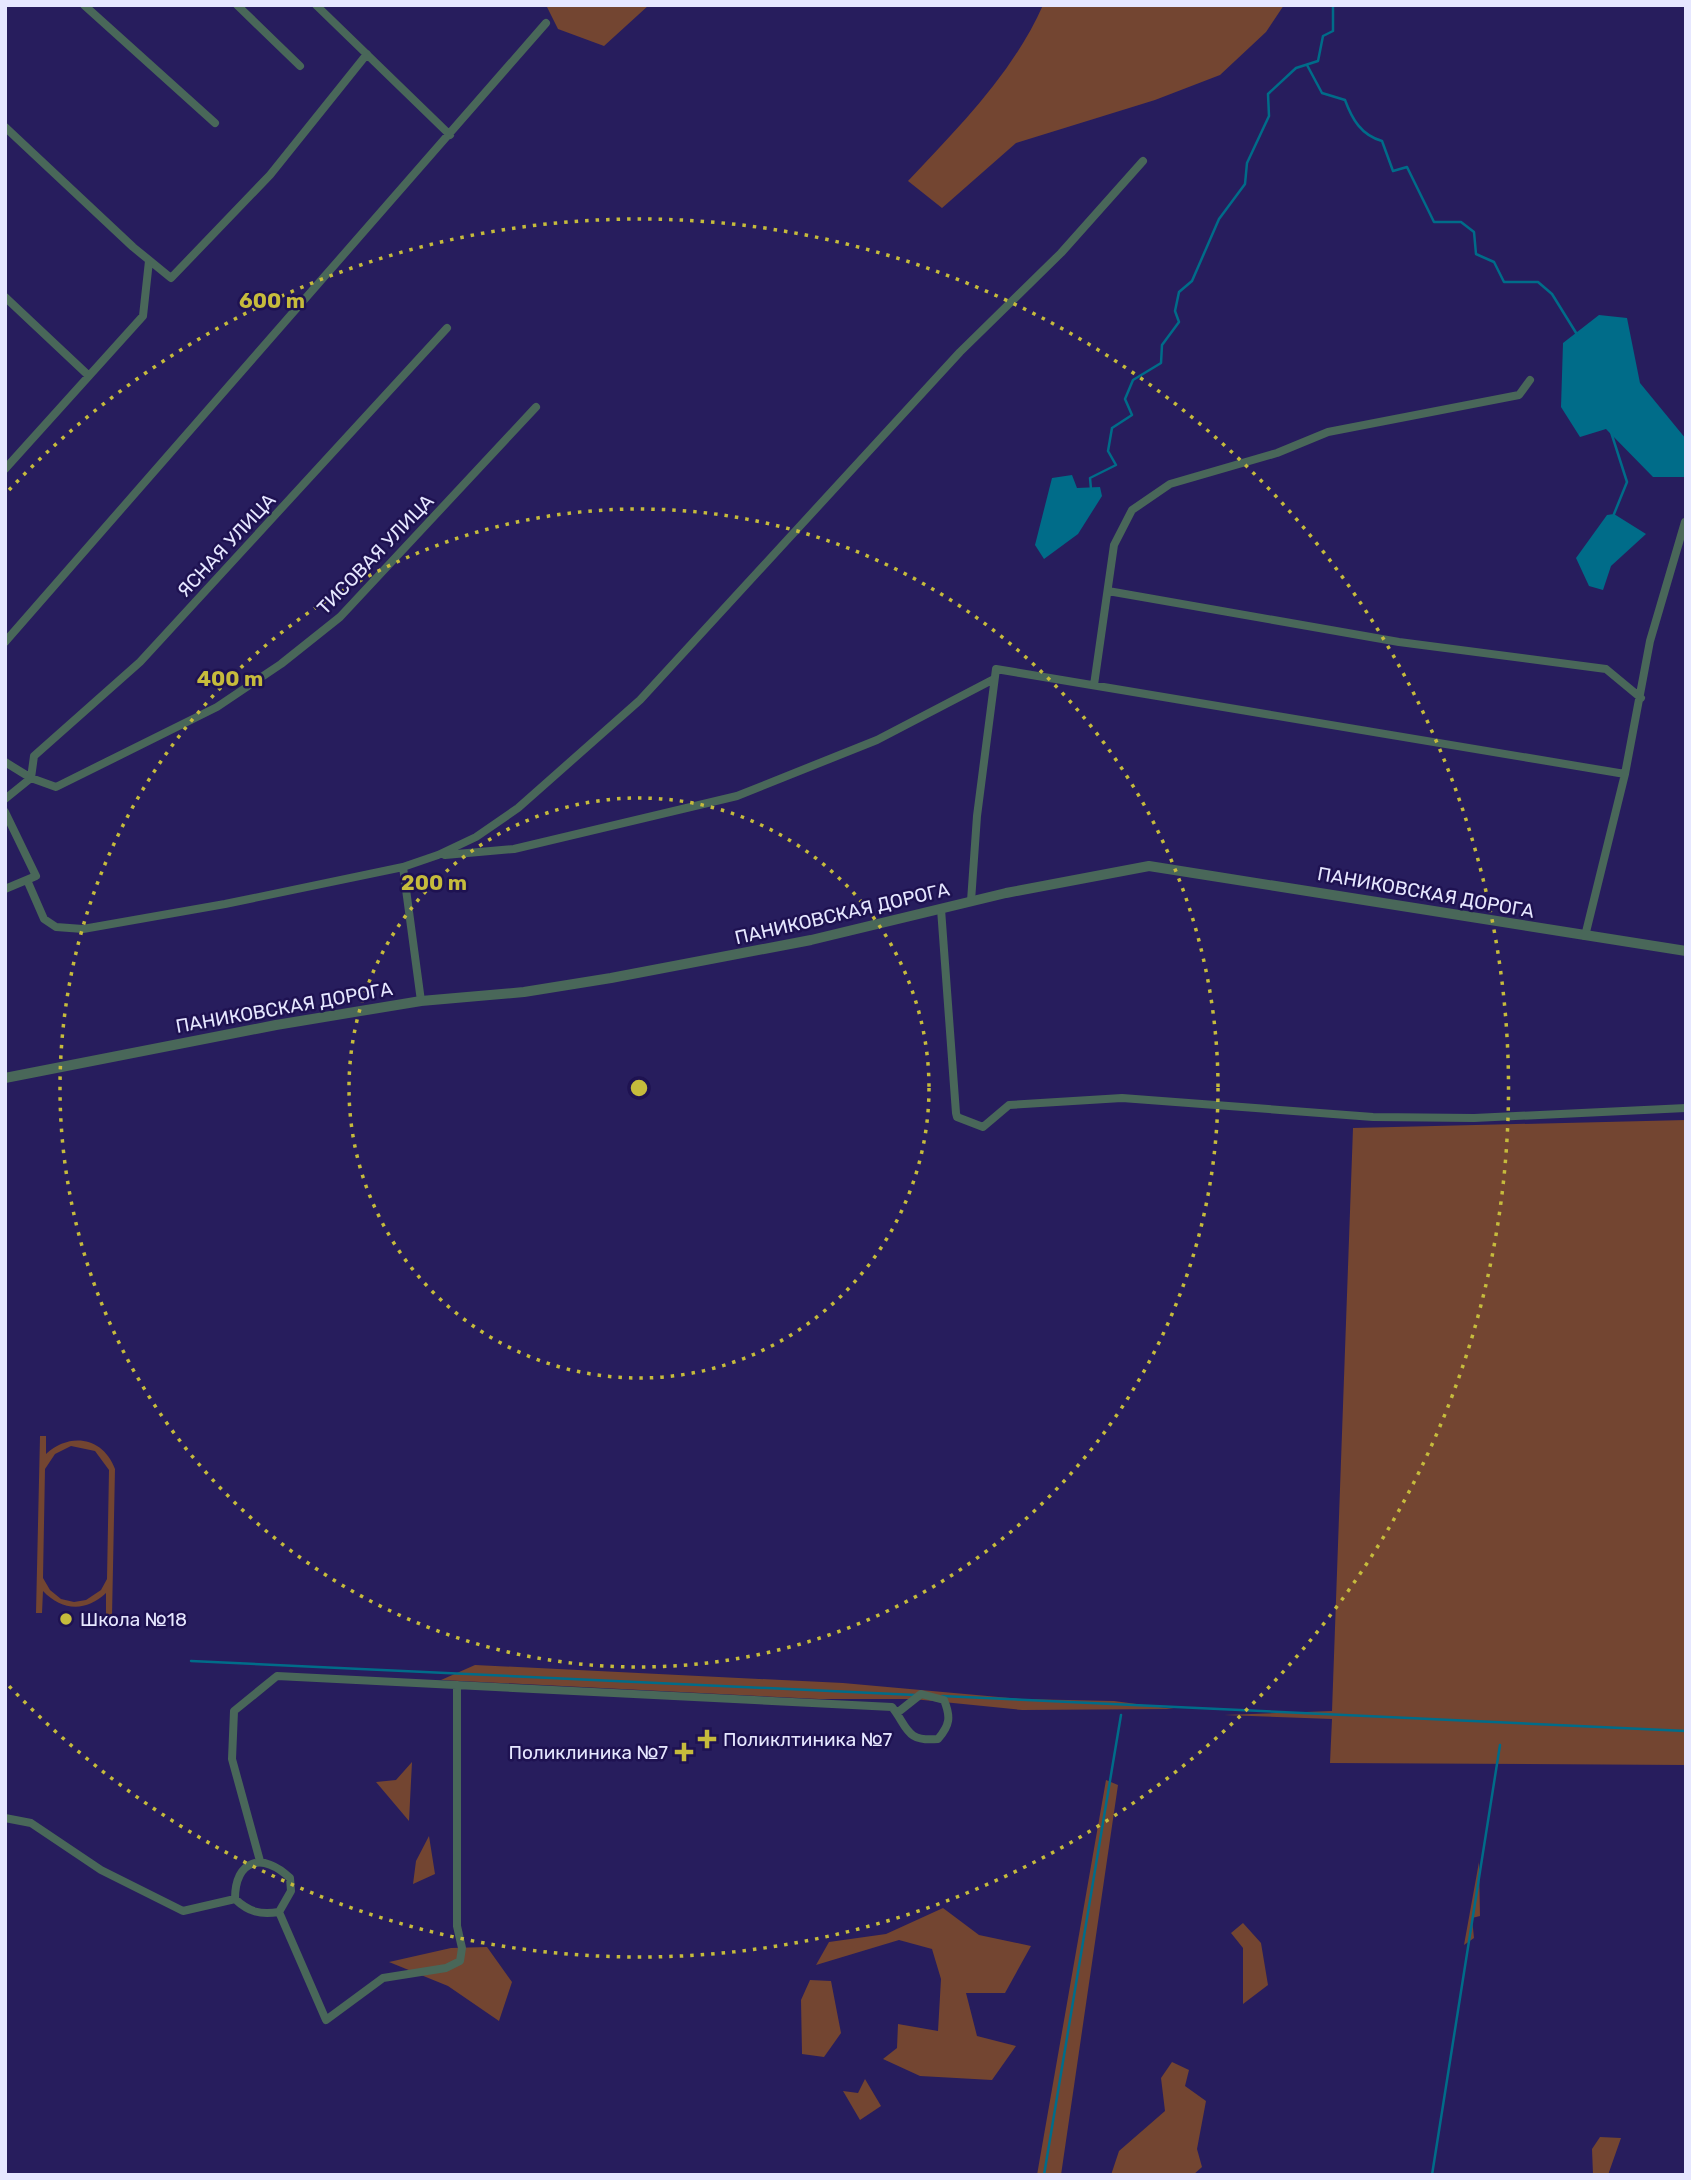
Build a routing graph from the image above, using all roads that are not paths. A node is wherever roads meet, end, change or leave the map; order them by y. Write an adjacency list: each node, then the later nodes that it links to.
1 (84, 5): 7 (street)
2 (237, 5): 6 (street)
3 (316, 5): 5 (street)
4 (546, 23): 9 (street)
5 (367, 54): 9 (street); 11 (street)
6 (300, 66)
7 (215, 123)
8 (5, 127): 11 (street)
9 (450, 135): 20 (street)
10 (1143, 161): 29 (street)
11 (149, 261): 14 (street)
12 (5, 297): 14 (street)
13 (447, 328): 26 (street, ЯСНАЯ УЛИЦА)
14 (89, 376): 17 (street)
15 (1530, 380): 19 (street)
16 (536, 407): 26 (street, ТИСОВАЯ УЛИЦА)
17 (5, 470)
18 (1685, 522): 23 (street)
19 (1108, 591): 22 (street); 23 (street)
20 (5, 642)
21 (994, 680): 22 (street); 29 (street); 33 (street)
22 (1094, 685): 25 (street)
23 (1641, 698): 25 (street)
24 (5, 762): 26 (street)
25 (1625, 774): 35 (street)
26 (31, 779): 27 (street)
27 (5, 799)
28 (5, 812): 31 (street)
29 (438, 855): 30 (street)
30 (403, 867): 31 (street); 37 (street)
31 (27, 880): 32 (street)
32 (5, 889)
33 (971, 901): 34 (street, ПАНИКОВСКАЯ ДОРОГА); 35 (street, ПАНИКОВСКАЯ ДОРОГА)
34 (941, 909): 37 (street, ПАНИКОВСКАЯ ДОРОГА); 39 (street)
35 (1585, 936): 36 (street, ПАНИКОВСКАЯ ДОРОГА)
36 (1686, 951)
37 (421, 1001): 38 (street, ПАНИКОВСКАЯ ДОРОГА)
38 (5, 1077)
39 (1686, 1108)
40 (457, 1685): 41 (street); 43 (street); 45 (street)
41 (897, 1713): 41 (street)
42 (5, 1818): 44 (street)
43 (260, 1861): 44 (street); 45 (street)
44 (234, 1899): 45 (street)
45 (279, 1912)

